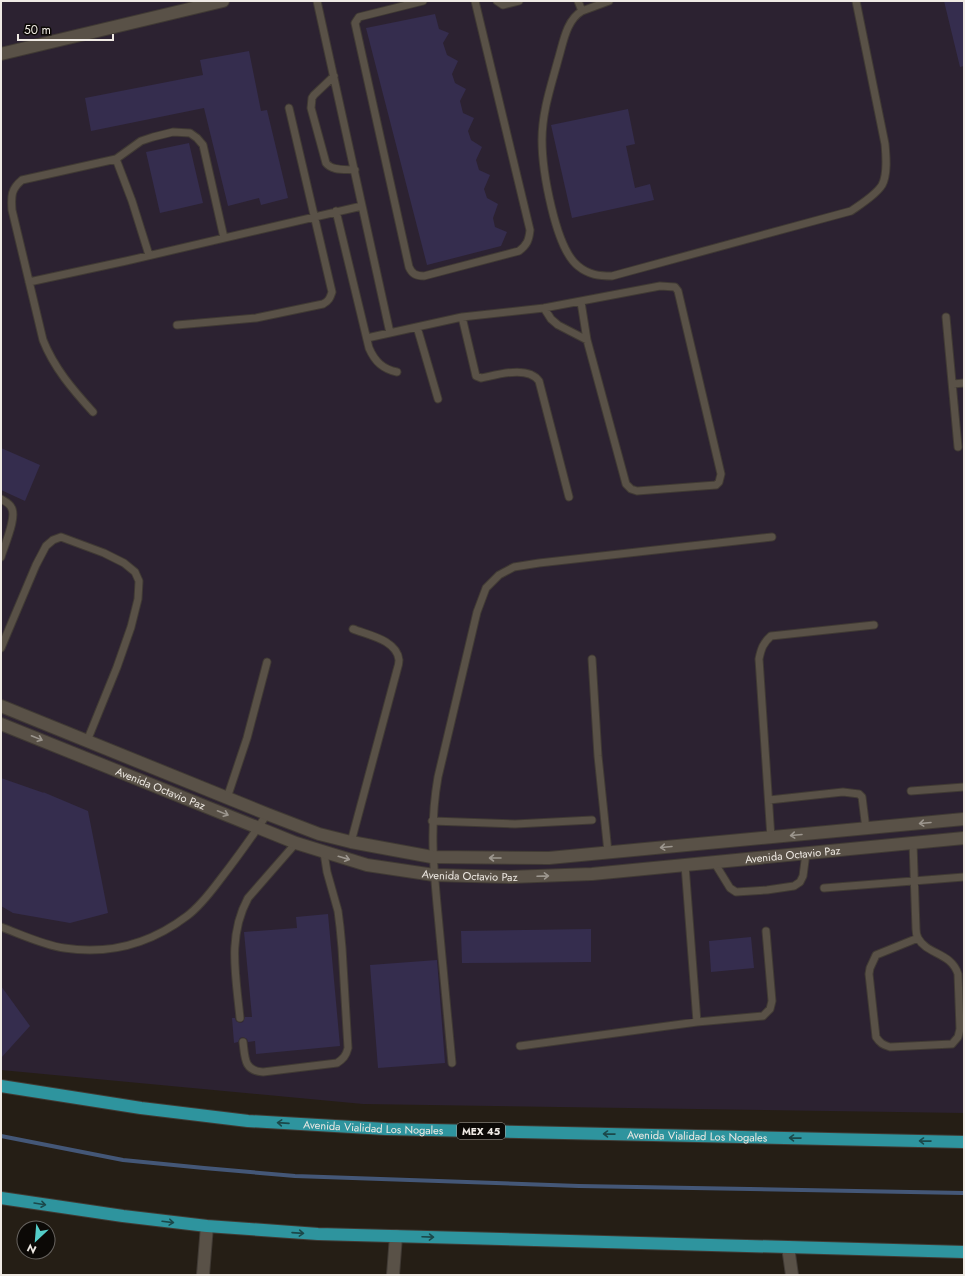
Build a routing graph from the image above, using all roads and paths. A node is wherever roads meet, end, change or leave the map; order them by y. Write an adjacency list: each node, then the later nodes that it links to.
1 (224, 1): 11 (street)
2 (317, 1): 12 (lane)
3 (423, 1): 4 (lane)
4 (475, 1)
5 (497, 1): 6 (lane)
6 (519, 1)
7 (578, 1): 10 (lane)
8 (609, 1): 10 (lane)
9 (856, 1): 10 (lane)
10 (582, 12)
11 (1, 54)
12 (334, 76): 15 (lane); 15 (lane)
13 (289, 108): 18 (lane)
14 (116, 159): 19 (lane); 20 (lane); 21 (lane)
15 (355, 170): 16 (lane)
16 (362, 206): 17 (lane); 28 (lane)
17 (336, 212): 18 (lane); 29 (lane)
18 (314, 216): 19 (lane); 26 (lane)
19 (224, 238): 20 (lane)
20 (148, 255): 21 (lane)
21 (29, 282): 35 (lane)
22 (581, 302): 23 (lane); 30 (lane); 30 (lane)
23 (544, 308): 24 (lane); 30 (lane)
24 (462, 317): 27 (lane); 37 (lane)
25 (946, 317): 33 (lane)
26 (177, 325)
27 (417, 327): 28 (lane); 34 (lane)
28 (390, 332): 29 (lane)
29 (366, 338): 31 (lane)
30 (587, 340)
31 (398, 372)
32 (964, 383): 33 (lane)
33 (952, 384): 36 (lane)
34 (438, 399)
35 (93, 412)
36 (958, 447)
37 (569, 497)
38 (1, 499): 40 (lane)
39 (772, 537): 56 (lane)
40 (1, 556)
41 (874, 625): 52 (lane)
42 (353, 629): 61 (lane)
43 (1, 648): 48 (lane)
44 (592, 659): 64 (lane)
45 (267, 662): 51 (lane)
46 (1, 706): 48 (street, Avenida Octavio Paz)
47 (1, 724): 57 (street, Avenida Octavio Paz, one-way to 57)
48 (87, 741): 51 (street, Avenida Octavio Paz)
49 (964, 787): 50 (lane)
50 (911, 791)
51 (226, 798): 53 (street, Avenida Octavio Paz)
52 (769, 800): 58 (lane); 59 (lane)
53 (267, 814): 57 (lane); 61 (street, Avenida Octavio Paz)
54 (964, 819): 58 (street, Avenida Octavio Paz, one-way to 58)
55 (592, 820): 56 (lane)
56 (432, 821): 67 (lane)
57 (258, 827): 62 (street, Avenida Octavio Paz); 74 (lane)
58 (866, 829): 59 (street, Avenida Octavio Paz, one-way to 59)
59 (771, 838): 64 (street, Avenida Octavio Paz, one-way to 64)
60 (964, 838): 63 (street, Avenida Octavio Paz)
61 (350, 842): 67 (street, Avenida Octavio Paz)
62 (296, 843): 65 (street, Avenida Octavio Paz); 77 (lane)
63 (913, 843): 66 (street, Avenida Octavio Paz); 72 (lane)
64 (608, 852): 67 (street, Avenida Octavio Paz, one-way to 67)
65 (324, 853): 70 (street, Avenida Octavio Paz, one-way to 70); 79 (lane)
66 (806, 853): 68 (street, Avenida Octavio Paz); 68 (lane)
67 (432, 857): 70 (lane)
68 (714, 862): 69 (street, Avenida Octavio Paz)
69 (685, 865): 70 (street, Avenida Octavio Paz, one-way to 69); 78 (lane)
70 (434, 875): 81 (lane)
71 (964, 877): 72 (lane)
72 (914, 881): 73 (lane); 76 (lane)
73 (824, 888)
74 (1, 927)
75 (766, 931): 78 (lane)
76 (918, 938): 76 (lane)
77 (240, 1018)
78 (697, 1022): 80 (lane)
79 (243, 1042)
80 (520, 1046)
81 (452, 1063)
82 (1, 1086): 83 (highway, Avenida Vialidad Los Nogales / MEX 45, one-way to 82)
83 (964, 1142)
84 (1, 1198): 85 (highway, one-way to 85)
85 (207, 1226): 86 (highway, one-way to 86); 89 (street)
86 (396, 1236): 87 (highway, one-way to 87); 90 (street)
87 (788, 1248): 88 (highway); 91 (street)
88 (964, 1252)
89 (203, 1275)
90 (394, 1275)
91 (792, 1275)

